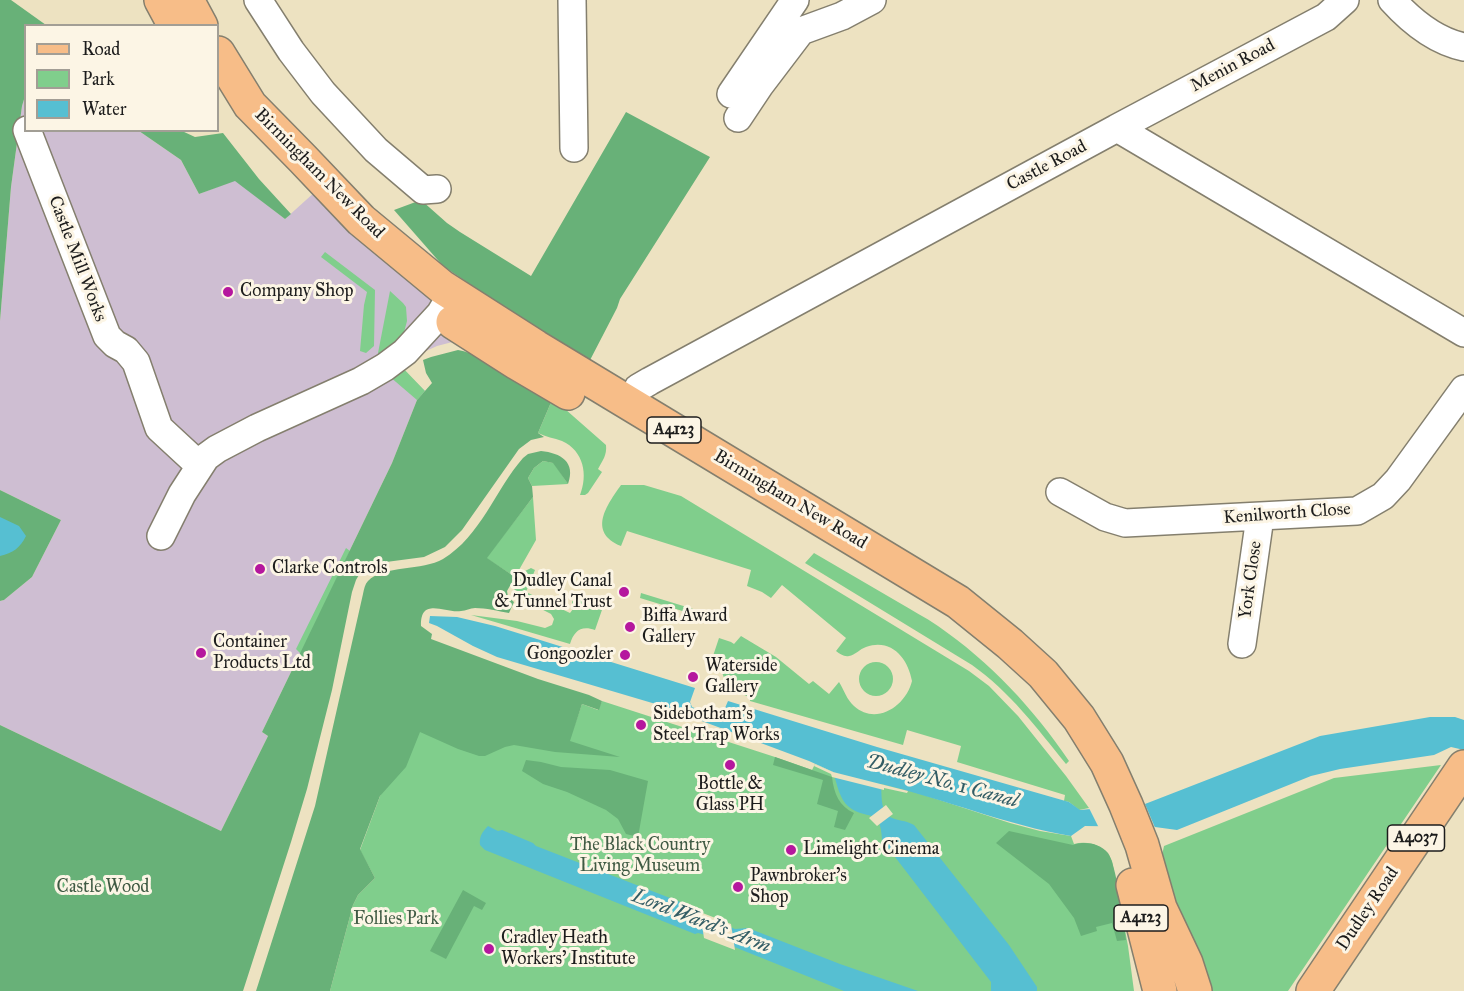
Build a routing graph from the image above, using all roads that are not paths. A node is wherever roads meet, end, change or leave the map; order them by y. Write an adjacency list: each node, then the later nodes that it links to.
1 (161, 0): 9 (main road)
2 (187, 0): 10 (main road)
3 (258, 0): 17 (street)
4 (572, 0): 16 (street)
5 (795, 0): 6 (street)
6 (872, 0)
7 (1345, 0): 14 (street, Menin Road)
8 (1392, 0): 11 (street)
9 (174, 24)
10 (200, 24)
11 (1464, 47)
12 (219, 55): 18 (main road, Birmingham New Road / A4123)
13 (219, 92): 18 (main road, Birmingham New Road / A4123)
14 (1117, 128): 19 (street); 21 (street, Castle Road)
15 (27, 132): 22 (street, Castle Mill Works)
16 (574, 148)
17 (437, 189)
18 (446, 304): 21 (main road, Birmingham New Road / A4123); 22 (street); 28 (main road, Birmingham New Road / A4123)
19 (1464, 333)
20 (1464, 389): 24 (street, Kenilworth Close)
21 (630, 404): 28 (main road, Birmingham New Road / A4123)
22 (199, 465): 25 (street)
23 (1060, 492): 24 (street, Kenilworth Close)
24 (1260, 517): 26 (street, York Close)
25 (161, 536)
26 (1242, 644)
27 (1460, 780): 34 (main road, Dudley Road / A4037)
28 (1116, 806): 29 (main road, Birmingham New Road / A4123)
29 (1132, 845): 30 (main road, Birmingham New Road / A4123); 31 (main road, Birmingham New Road / A4123)
30 (1160, 908): 32 (main road); 33 (main road, Birmingham New Road / A4123)
31 (1161, 991)
32 (1178, 991)
33 (1195, 991)
34 (1313, 991)

